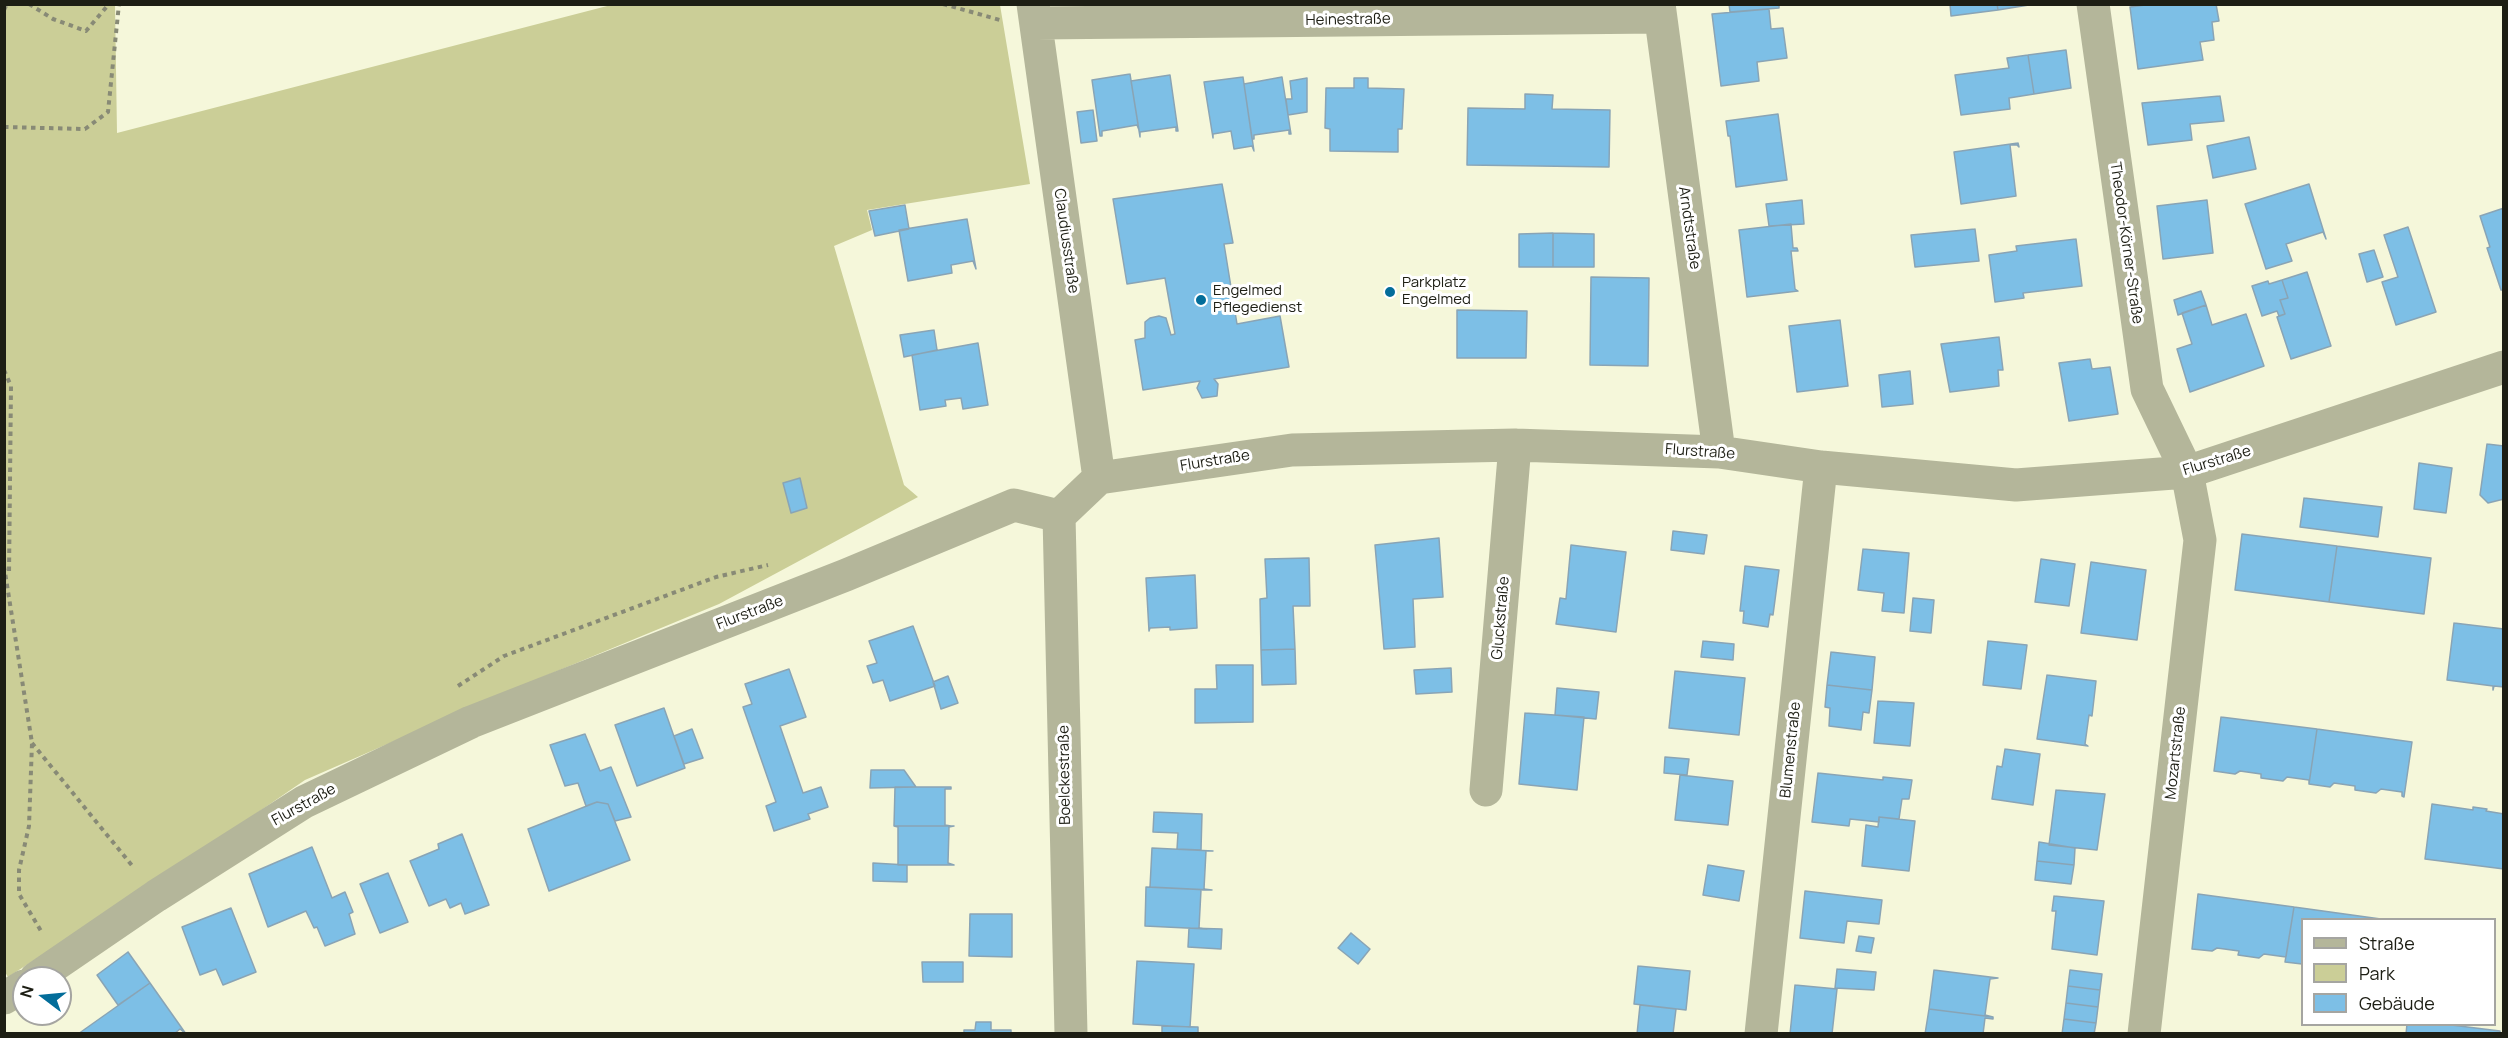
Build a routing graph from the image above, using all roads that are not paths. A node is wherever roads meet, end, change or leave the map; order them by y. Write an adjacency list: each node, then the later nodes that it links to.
1 (2093, 4): 8 (street, Theodor-Körner-Straße)
2 (1659, 11): 3 (street, Heinestraße); 6 (street, Arndtstraße)
3 (1035, 14): 9 (street, Claudiusstraße)
4 (2504, 367): 8 (street, Flurstraße)
5 (1515, 445): 6 (street, Flurstraße); 9 (street, Flurstraße); 11 (street, Gluckstraße)
6 (1719, 452): 7 (street, Flurstraße)
7 (1821, 467): 8 (street, Flurstraße); 14 (street, Blumenstraße)
8 (2187, 472): 15 (street, Mozartstraße)
9 (1098, 478): 10 (street)
10 (1059, 516): 12 (street, Flurstraße); 13 (street, Boelckestraße)
11 (1486, 790)
12 (54, 966)
13 (1071, 1034)
14 (1761, 1034)
15 (2144, 1034)

